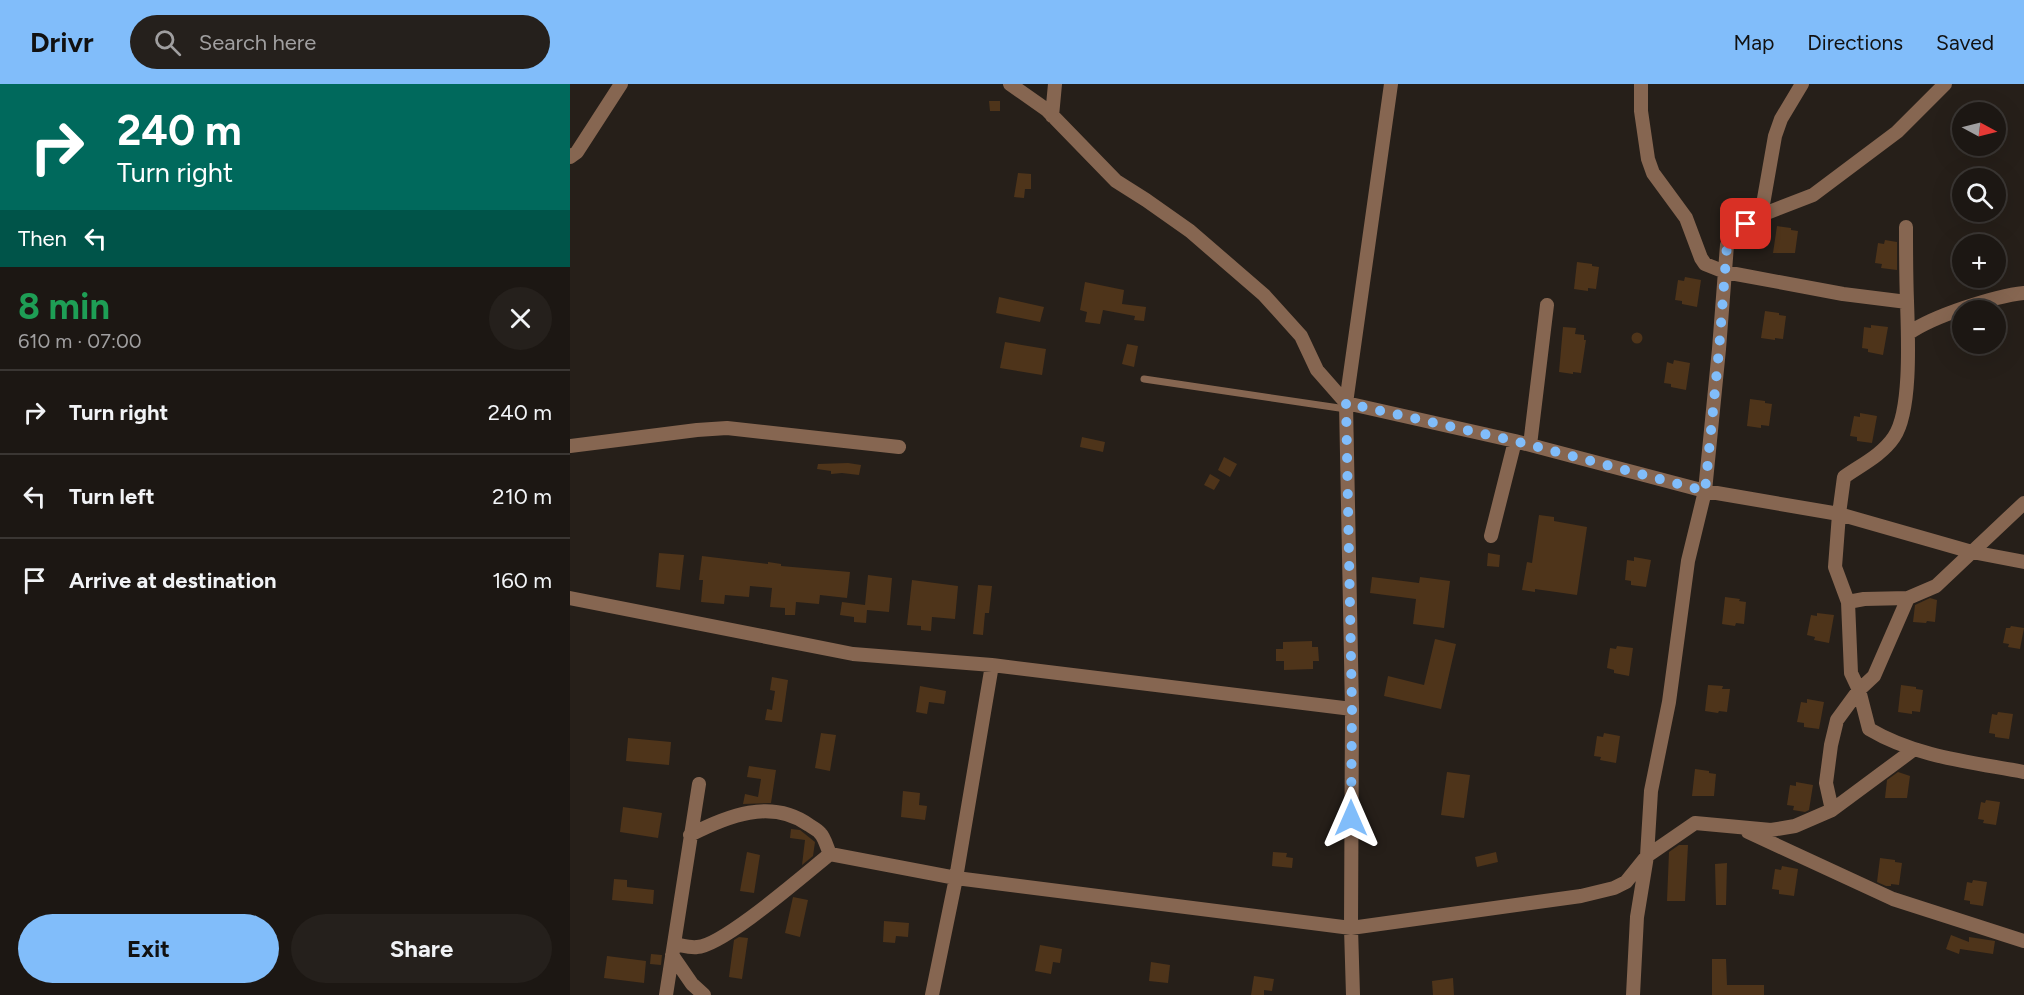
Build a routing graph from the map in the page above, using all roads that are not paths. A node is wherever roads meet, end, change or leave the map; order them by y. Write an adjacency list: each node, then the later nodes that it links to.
1 (621, 84): 9 (street)
2 (1010, 84): 8 (street)
3 (1055, 84): 8 (street)
4 (1391, 84): 18 (street)
5 (1641, 84): 12 (street)
6 (1802, 84): 10 (street)
7 (1945, 84): 10 (street)
8 (1052, 116): 18 (street)
9 (570, 157)
10 (1759, 216): 12 (street)
11 (1906, 227): 14 (street)
12 (1725, 272): 14 (street); 23 (street)
13 (2024, 293): 16 (street)
14 (1907, 302): 16 (street)
15 (1547, 305): 20 (street)
16 (1909, 333): 25 (street)
17 (1144, 379): 18 (lane)
18 (1346, 406): 19 (street); 34 (street)
19 (1515, 441): 20 (street); 26 (street)
20 (1530, 445): 23 (street)
21 (570, 446): 22 (street)
22 (899, 447)
23 (1705, 491): 25 (street); 42 (street)
24 (2024, 503): 27 (street)
25 (1839, 514): 27 (street); 31 (street)
26 (1491, 536)
27 (1972, 552): 28 (street); 30 (street)
28 (2024, 562)
29 (570, 598): 32 (street)
30 (1908, 598): 31 (street); 33 (street)
31 (1848, 602): 33 (street)
32 (992, 665): 34 (street); 43 (street)
33 (1860, 690): 35 (street); 38 (street)
34 (1352, 709): 44 (street)
35 (1913, 750): 36 (street); 38 (street)
36 (2024, 772)
37 (699, 784): 40 (street)
38 (1832, 810): 39 (street)
39 (1735, 826): 42 (street); 45 (street)
40 (690, 835): 41 (street); 46 (street)
41 (830, 854): 43 (street); 46 (street)
42 (1647, 856): 44 (street); 51 (street)
43 (956, 878): 44 (street); 49 (street)
44 (1351, 928): 50 (street)
45 (2024, 941)
46 (673, 950): 47 (street); 48 (street)
47 (666, 995)
48 (704, 995)
49 (932, 995)
50 (1353, 995)
51 (1634, 995)

